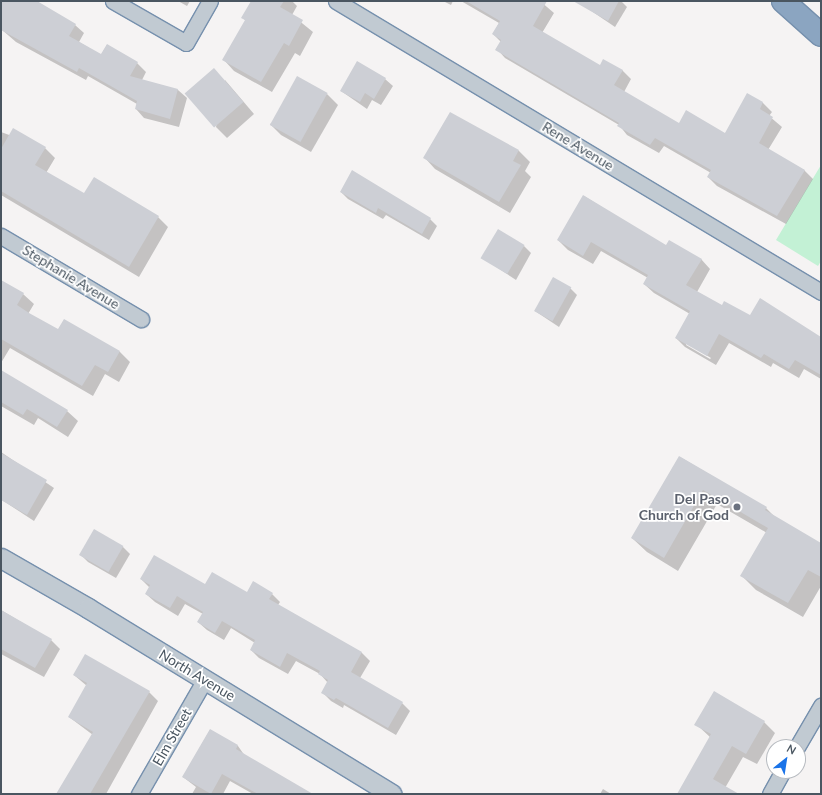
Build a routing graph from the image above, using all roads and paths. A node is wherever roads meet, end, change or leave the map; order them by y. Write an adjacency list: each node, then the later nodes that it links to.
1 (113, 1): 2 (street)
2 (210, 1)
3 (336, 1): 7 (street, Rene Avenue)
4 (783, 1): 5 (highway)
5 (821, 35)
6 (1, 236): 8 (street, Stephanie Avenue)
7 (821, 292)
8 (141, 319)
9 (1, 558): 10 (street, North Avenue)
10 (204, 679): 14 (street, Elm Street); 15 (street, North Avenue)
11 (821, 706): 12 (street)
12 (802, 739)
13 (778, 779): 16 (street)
14 (139, 794)
15 (392, 794)
16 (770, 794)

